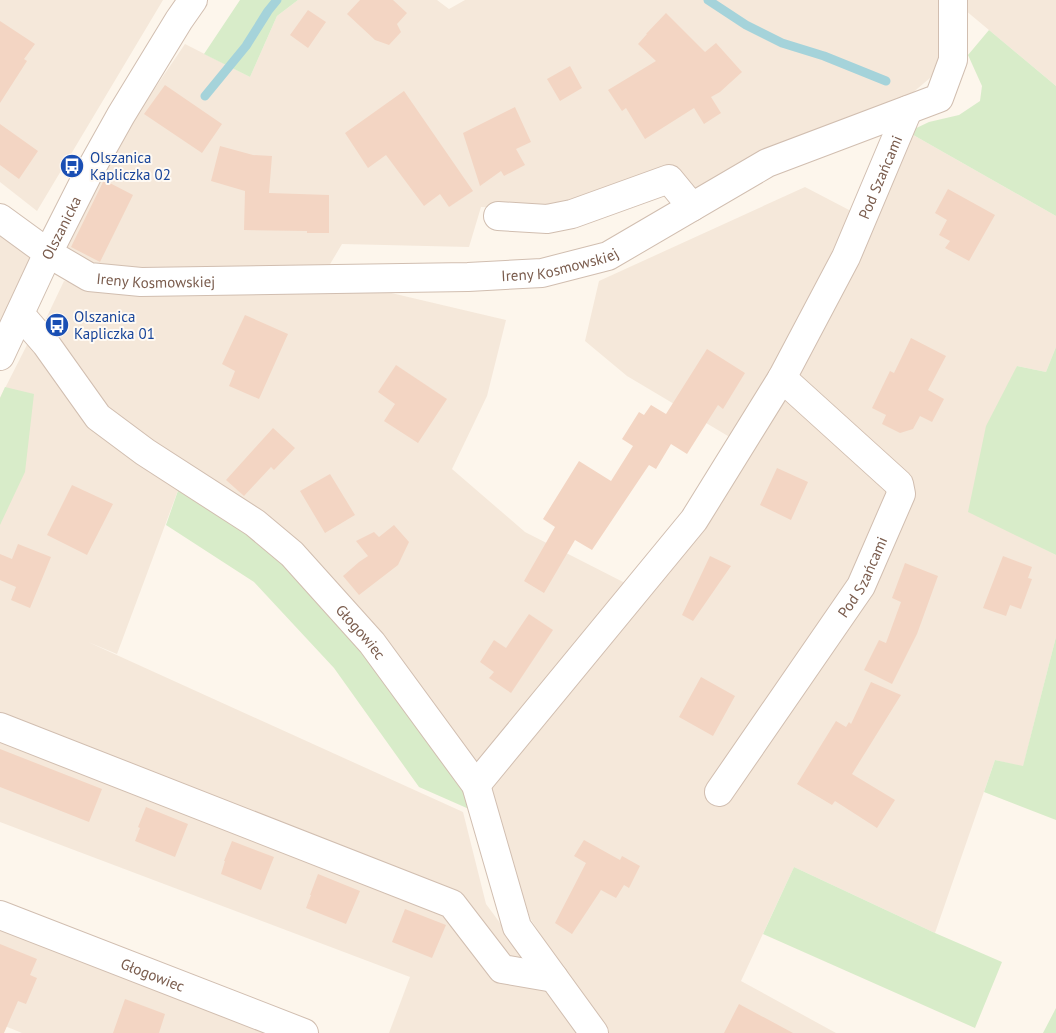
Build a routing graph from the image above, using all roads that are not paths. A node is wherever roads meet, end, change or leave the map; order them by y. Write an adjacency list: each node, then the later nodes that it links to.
1 (193, 0): 7 (street, Olszanicka)
2 (953, 0): 3 (street, Ireny Kosmowskiej)
3 (908, 110): 4 (street, Ireny Kosmowskiej); 10 (street, Pod Szańcami)
4 (692, 207): 5 (street); 7 (street, Ireny Kosmowskiej)
5 (498, 216)
6 (0, 218): 7 (street, Ireny Kosmowskiej)
7 (48, 253): 8 (street, Olszanicka)
8 (20, 314): 9 (street, Olszanicka); 12 (street, Głogowiec)
9 (0, 356)
10 (782, 378): 12 (street, Pod Szańcami); 13 (street, Pod Szańcami)
11 (0, 727): 15 (street)
12 (476, 785): 15 (street, Głogowiec)
13 (719, 792)
14 (0, 915): 16 (street, Głogowiec)
15 (554, 978): 17 (street, Głogowiec)
16 (304, 1033)
17 (594, 1033)

